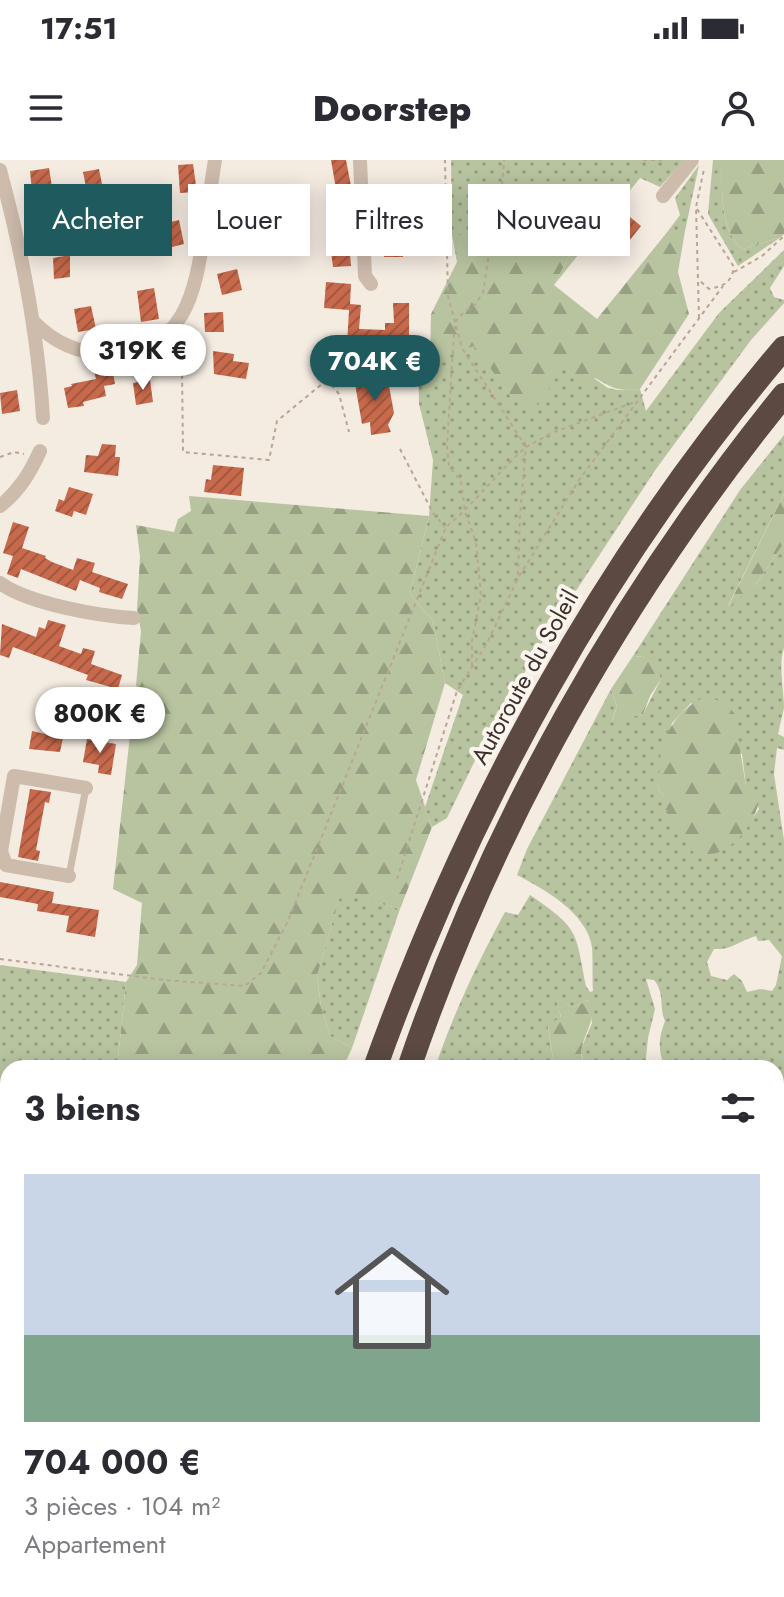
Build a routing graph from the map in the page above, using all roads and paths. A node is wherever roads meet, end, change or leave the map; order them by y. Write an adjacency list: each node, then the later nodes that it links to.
1 (215, 160): 20 (street)
2 (360, 160): 15 (street)
3 (445, 160): 19 (path)
4 (504, 160): 19 (path)
5 (643, 160): 6 (path)
6 (662, 160)
7 (692, 160): 10 (street)
8 (705, 160): 11 (path)
9 (0, 170): 18 (street)
10 (663, 196)
11 (696, 207): 13 (path); 14 (path)
12 (784, 236): 13 (path)
13 (733, 273): 16 (path)
14 (698, 279): 16 (path); 17 (path)
15 (371, 284)
16 (723, 286): 17 (path)
17 (699, 318): 23 (path)
18 (33, 321): 20 (street); 24 (street)
19 (455, 322): 26 (path); 31 (path)
20 (169, 331): 25 (path)
21 (784, 348): 42 (highway, Autoroute du Soleil)
22 (784, 395): 43 (highway)
23 (636, 401): 26 (path); 33 (path)
24 (43, 418)
25 (349, 432)
26 (526, 447): 31 (path); 33 (path)
27 (400, 449): 32 (path)
28 (38, 454): 29 (path); 30 (street)
29 (0, 457)
30 (0, 506)
31 (465, 512): 32 (path); 36 (path)
32 (446, 527): 41 (path)
33 (518, 578): 36 (path)
34 (0, 583): 35 (street)
35 (134, 618)
36 (472, 667): 40 (path)
37 (86, 788): 38 (street); 39 (lane)
38 (2, 833): 39 (street)
39 (69, 876)
40 (397, 879)
41 (0, 959)
42 (378, 1060)
43 (412, 1060)

